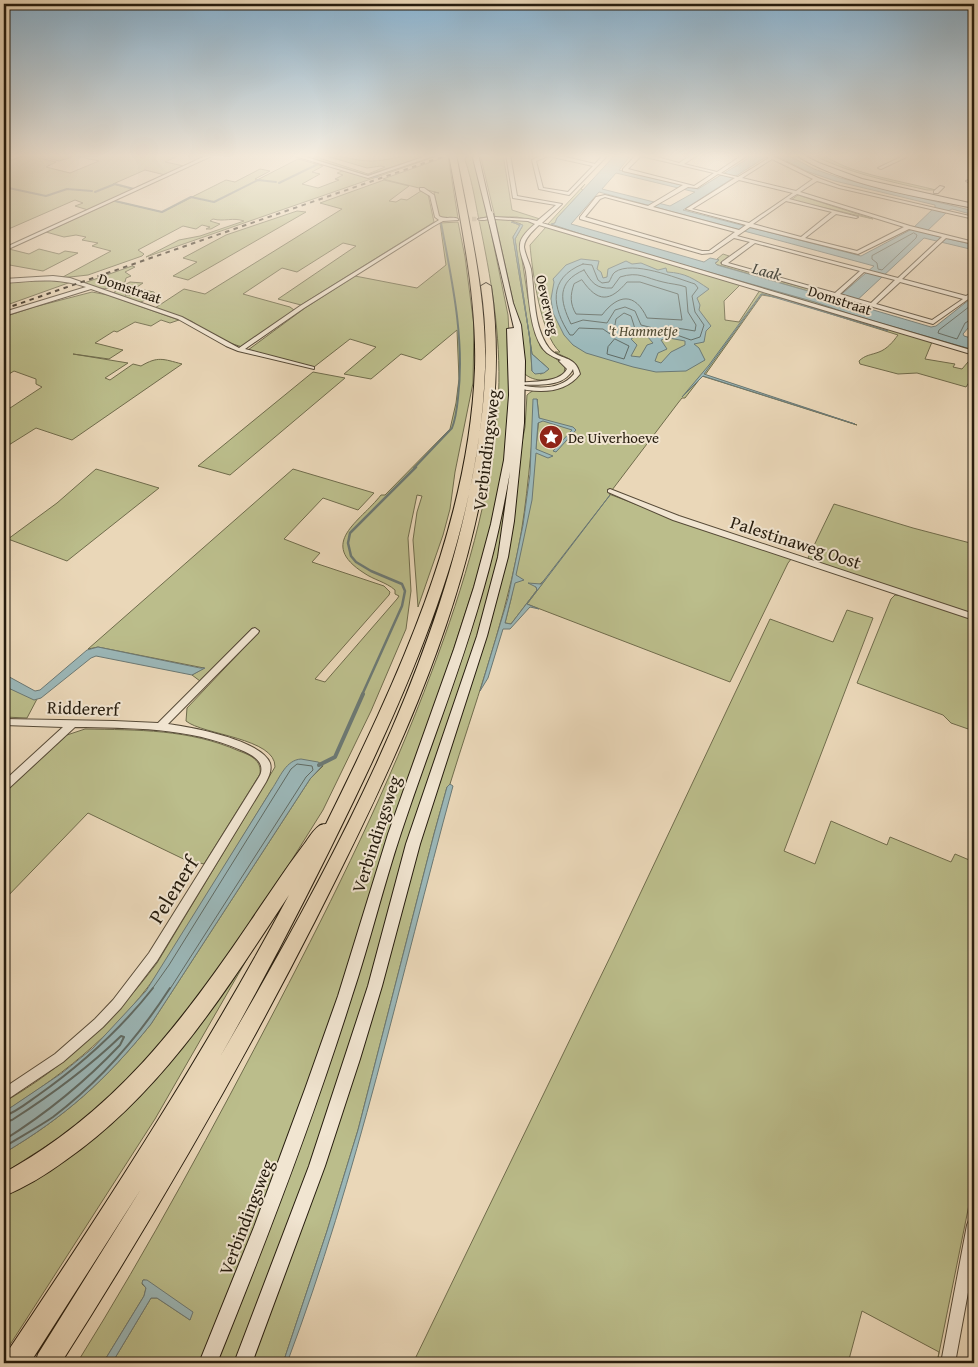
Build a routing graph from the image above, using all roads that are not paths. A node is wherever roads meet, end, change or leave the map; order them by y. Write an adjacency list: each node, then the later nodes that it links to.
1 (74, 218): 25 (street)
2 (438, 218): 16 (street)
3 (466, 218): 46 (highway)
4 (470, 218): 51 (highway)
5 (480, 218): 6 (street, Domstraat)
6 (491, 218): 17 (street, Domstraat); 38 (main road, Verbindingsweg)
7 (545, 218): 17 (street, Oeverweg)
8 (582, 218): 20 (street)
9 (702, 218): 19 (street)
10 (713, 218): 19 (street)
11 (761, 218): 19 (street)
12 (828, 218): 22 (street)
13 (859, 218): 14 (street)
14 (879, 218): 18 (street)
15 (456, 219): 16 (street)
16 (442, 220): 35 (street)
17 (540, 223): 36 (street, Domstraat); 38 (street, Oeverweg)
18 (910, 227): 21 (street); 22 (street)
19 (745, 229): 20 (street); 22 (street)
20 (733, 236): 23 (street)
21 (945, 236): 24 (street); 28 (street)
22 (802, 238)
23 (753, 242): 26 (street); 31 (street)
24 (974, 243)
25 (4, 250)
26 (865, 272): 28 (street); 31 (street)
27 (4, 281): 29 (street, Domstraat)
28 (899, 281): 32 (street); 33 (street)
29 (92, 287): 34 (street); 35 (street, Domstraat)
30 (974, 293): 32 (street)
31 (836, 295): 33 (street)
32 (967, 298): 33 (street)
33 (872, 305)
34 (4, 314)
35 (240, 350): 37 (street, Domstraat)
36 (974, 353)
37 (312, 368)
38 (519, 385): 52 (main road, Verbindingsweg); 53 (main road, Verbindingsweg)
39 (610, 492): 40 (street, Palestinaweg Oost)
40 (974, 616)
41 (255, 631): 44 (street)
42 (4, 722): 43 (street, Riddererf)
43 (72, 724): 44 (street, Riddererf); 45 (street)
44 (160, 727): 47 (street, Pelenerf)
45 (4, 787)
46 (342, 809): 48 (highway); 50 (highway)
47 (4, 1095)
48 (4, 1185)
49 (974, 1225): 54 (street)
50 (15, 1363)
51 (48, 1363)
52 (208, 1363)
53 (243, 1363)
54 (948, 1363)

